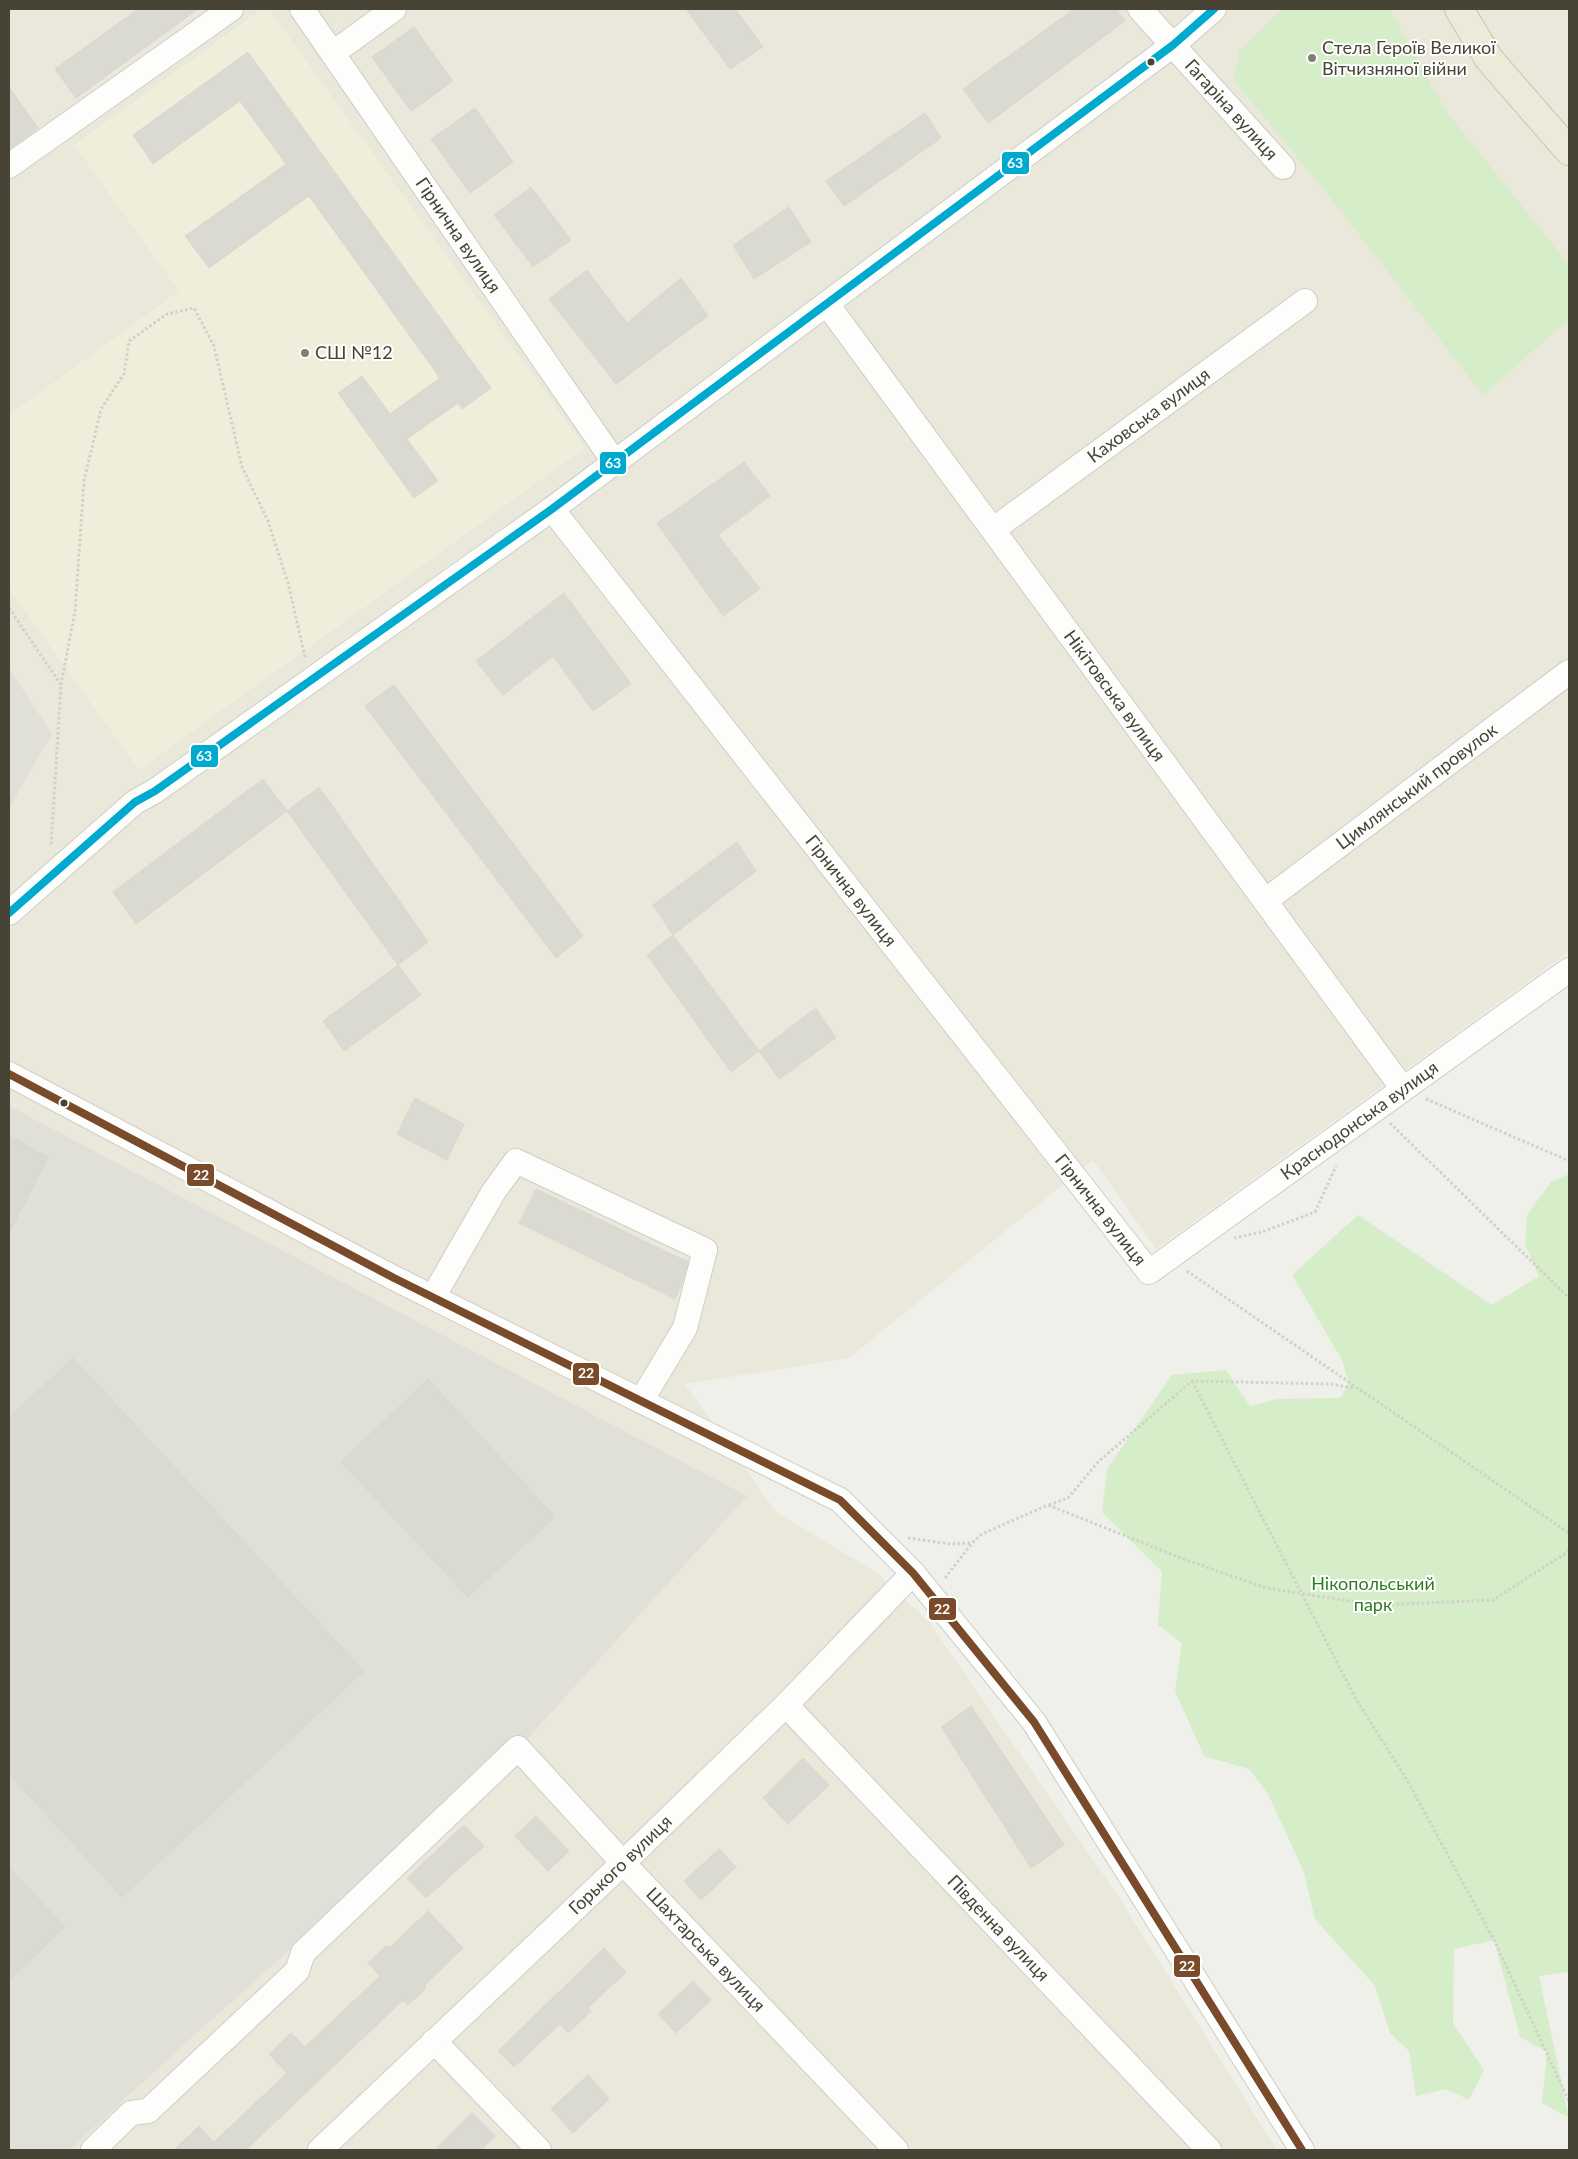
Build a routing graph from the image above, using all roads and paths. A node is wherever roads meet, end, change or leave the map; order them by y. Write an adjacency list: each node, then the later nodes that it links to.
1 (231, 9): 10 (street)
2 (302, 9): 8 (street, Гірнична вулиця)
3 (394, 9): 8 (street)
4 (1140, 9): 7 (street, Гагаріна вулиця)
5 (1214, 9): 7 (street)
6 (1459, 9): 9 (highway)
7 (1172, 45): 11 (street, Гагаріна вулиця); 13 (street)
8 (333, 52): 14 (street, Гірнична вулиця)
9 (1569, 151)
10 (9, 166)
11 (1283, 167)
12 (1305, 301): 16 (street, Каховська вулиця)
13 (827, 304): 14 (street); 16 (street, Нікітовська вулиця)
14 (615, 463): 15 (street)
15 (552, 510): 19 (street); 32 (street, Гірнична вулиця)
16 (994, 529): 22 (street, Нікітовська вулиця)
17 (9, 608): 20 (path)
18 (1569, 672): 22 (street, Цимлянський провулок)
19 (309, 680): 20 (path); 21 (street)
20 (61, 685): 21 (path)
21 (50, 878): 23 (street)
22 (1265, 900): 26 (street, Нікітовська вулиця)
23 (9, 913)
24 (1569, 970): 26 (street, Краснодонська вулиця)
25 (9, 1074): 33 (street)
26 (1403, 1089): 27 (street, Краснодонська вулиця); 29 (path)
27 (1376, 1108): 28 (street, Краснодонська вулиця); 34 (path)
28 (1333, 1139): 30 (path); 31 (street, Краснодонська вулиця)
29 (1569, 1161)
30 (1225, 1240)
31 (1168, 1258): 32 (street, Краснодонська вулиця); 36 (path)
32 (1149, 1272)
33 (432, 1297): 37 (street); 37 (street)
34 (1569, 1298)
35 (1192, 1381): 36 (path); 38 (path); 48 (path)
36 (1357, 1388): 39 (path)
37 (641, 1401): 40 (street)
38 (1048, 1505): 41 (path); 42 (path)
39 (1569, 1533)
40 (878, 1538): 41 (path); 43 (street)
41 (972, 1543): 44 (path)
42 (1569, 1551)
43 (913, 1573): 44 (street); 45 (street, Горького вулиця)
44 (931, 1595): 54 (street)
45 (786, 1706): 46 (street, Горького вулиця); 53 (street, Південна вулиця)
46 (623, 1863): 47 (street, Горького вулиця); 49 (street, Шахтарська вулиця); 52 (street, Шахтарська вулиця)
47 (434, 2041): 50 (street, Горького вулиця); 51 (street)
48 (1569, 2101)
49 (93, 2150)
50 (320, 2150)
51 (539, 2150)
52 (896, 2150)
53 (1209, 2150)
54 (1302, 2150)

